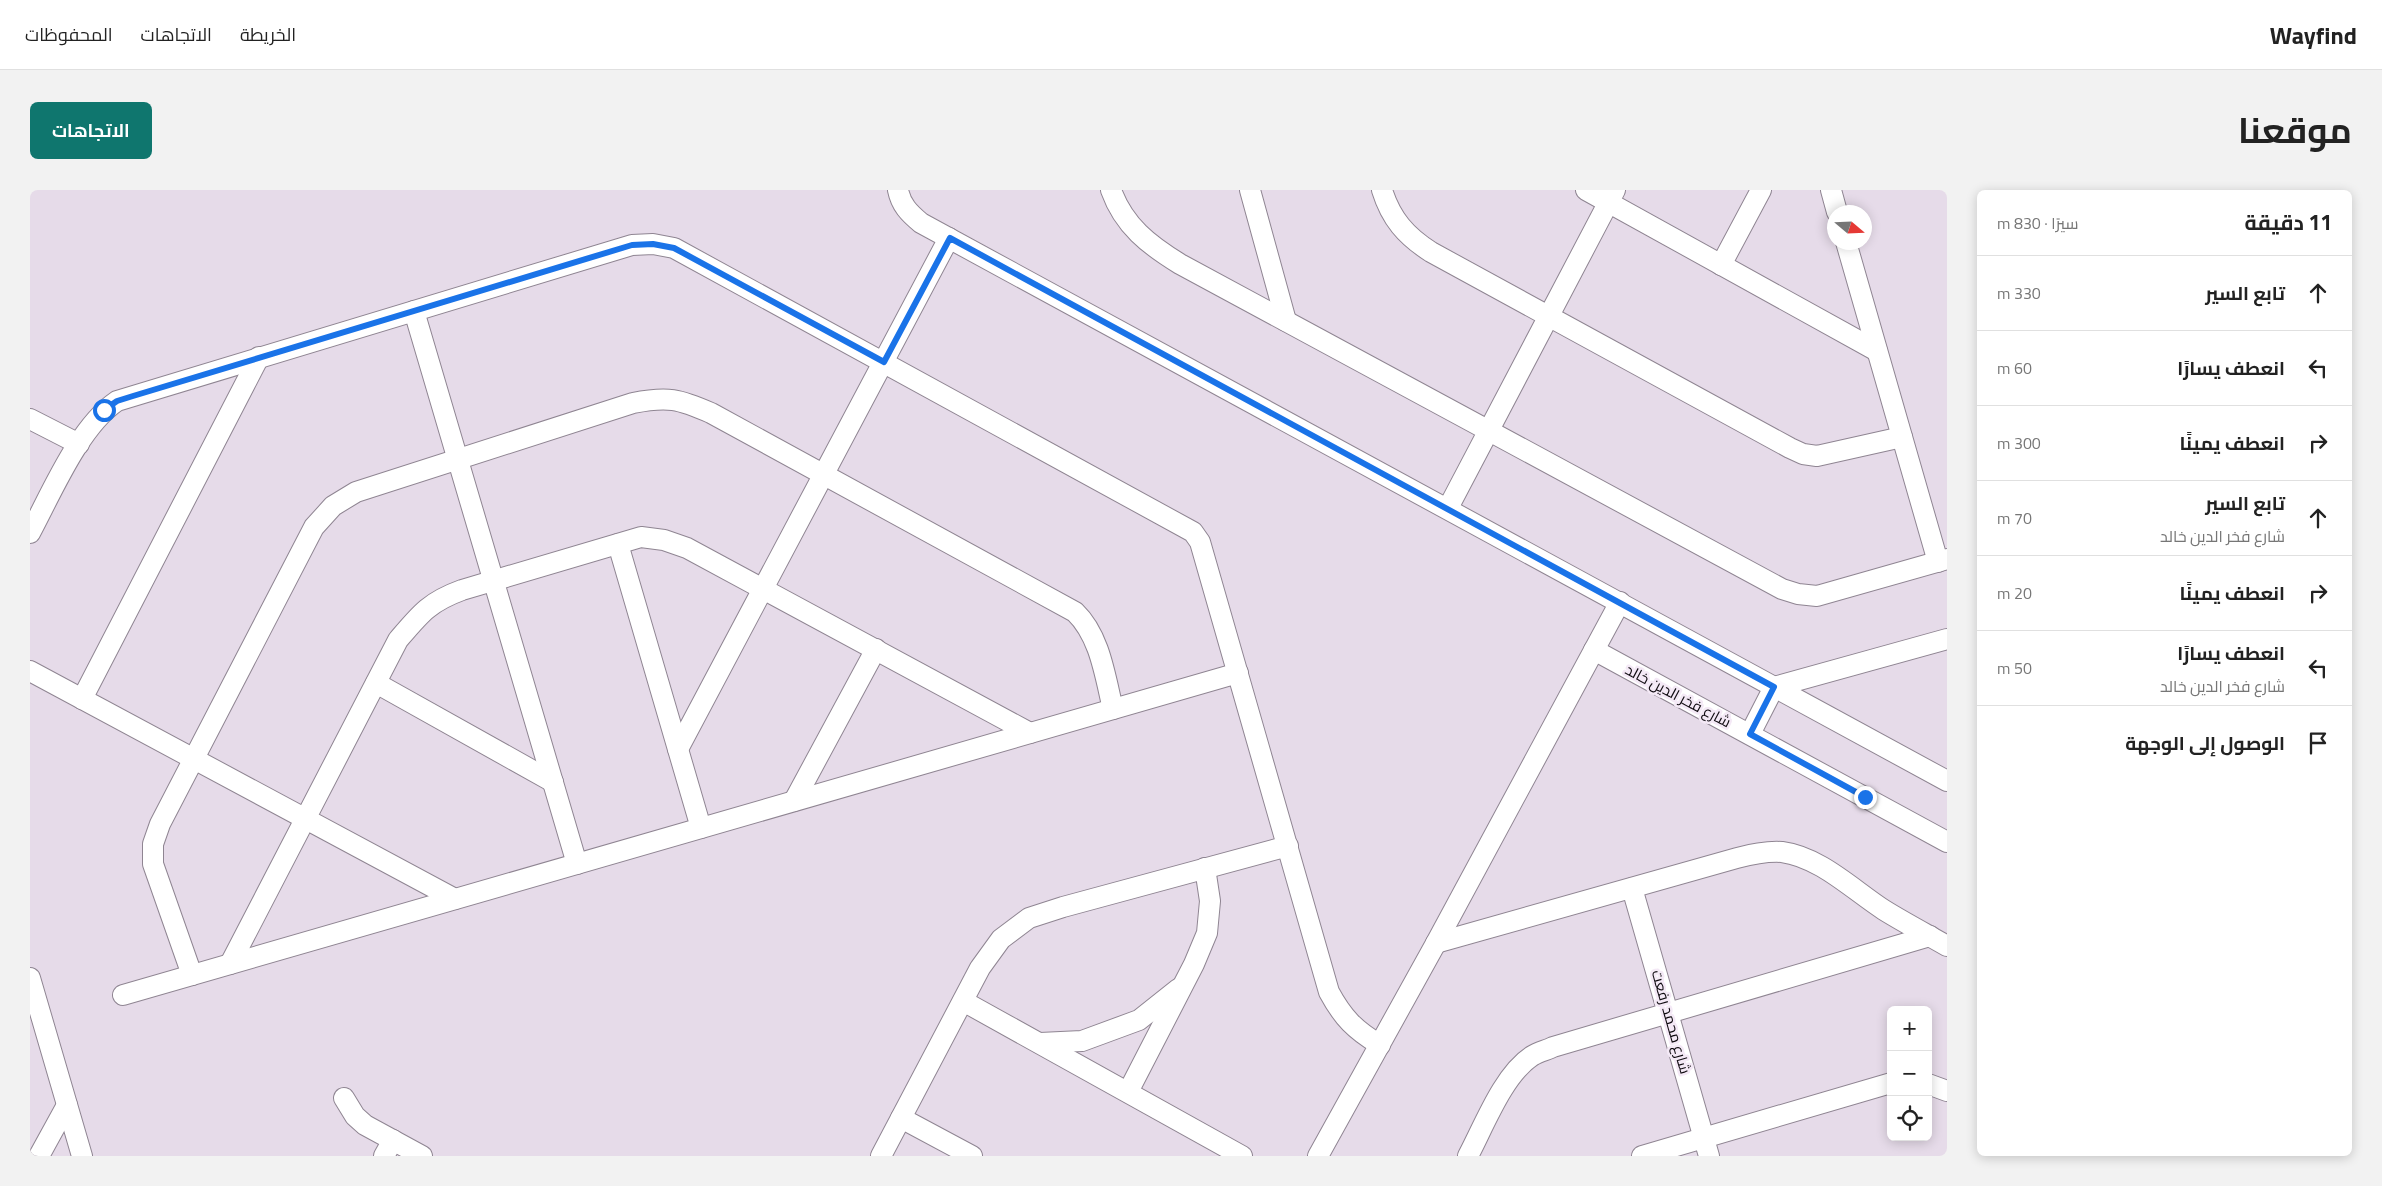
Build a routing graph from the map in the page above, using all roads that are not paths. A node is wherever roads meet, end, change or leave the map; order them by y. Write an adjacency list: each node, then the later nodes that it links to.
1 (898, 190): 10 (street)
2 (1111, 190): 15 (street)
3 (1250, 190): 15 (street)
4 (1382, 190): 14 (street)
5 (1586, 190): 8 (street)
6 (1761, 190): 12 (street)
7 (1831, 190): 9 (street)
8 (1612, 196): 12 (street); 14 (street)
9 (1836, 205)
10 (950, 238): 18 (street); 25 (street)
11 (1848, 250): 16 (street)
12 (1721, 265): 16 (street)
13 (414, 311): 17 (street); 18 (street); 23 (street)
14 (1548, 316): 20 (street); 21 (street)
15 (1286, 321): 20 (street)
16 (1877, 351): 21 (street)
17 (259, 357): 22 (street); 39 (street)
18 (884, 362): 24 (street); 36 (street)
19 (30, 419): 22 (street)
20 (1489, 430): 25 (street); 28 (street)
21 (1902, 437): 28 (street)
22 (79, 444): 26 (street)
23 (457, 459): 24 (street); 29 (street); 44 (street)
24 (824, 475): 30 (street); 40 (street)
25 (1448, 508): 31 (street)
26 (30, 533)
27 (618, 544): 29 (street); 30 (street); 43 (street)
28 (1942, 560)
29 (493, 581): 37 (street); 46 (street)
30 (763, 589): 33 (street); 43 (street)
31 (1620, 602): 34 (street); 38 (street)
32 (1947, 638): 38 (street)
33 (876, 650): 41 (street); 47 (street)
34 (1594, 650): 42 (street, شارع فخر الدين خالد); 57 (street)
35 (30, 671): 39 (street)
36 (1238, 673): 40 (street); 51 (street)
37 (376, 683): 46 (street); 48 (street)
38 (1774, 687): 42 (street); 45 (street)
39 (82, 699): 44 (street)
40 (1114, 709): 41 (street)
41 (1030, 733): 47 (street)
42 (1750, 734): 50 (street, شارع فخر الدين خالد)
43 (678, 749): 49 (street)
44 (194, 759): 48 (street); 60 (street)
45 (1947, 781)
46 (552, 782): 52 (street)
47 (794, 801): 49 (street)
48 (305, 818): 55 (street); 59 (street)
49 (701, 828): 52 (street)
50 (1947, 842)
51 (1288, 846): 53 (street); 68 (street)
52 (577, 864): 55 (street)
53 (1205, 868): 62 (street); 64 (street)
54 (1632, 888): 56 (street); 57 (street); 65 (street, شارع محمد رفعت)
55 (456, 899): 59 (street)
56 (1930, 936): 58 (street); 65 (street)
57 (1436, 943): 68 (street)
58 (1947, 946)
59 (230, 964): 60 (street)
60 (192, 975): 63 (street)
61 (30, 978): 66 (street)
62 (1183, 986): 67 (street); 72 (street)
63 (124, 995)
64 (963, 1001): 67 (street); 75 (street)
65 (1668, 1013): 76 (street, شارع محمد رفعت); 85 (street)
66 (36, 1020): 74 (street)
67 (1040, 1043): 72 (street)
68 (1380, 1045): 84 (street)
69 (1887, 1084): 76 (street)
70 (1932, 1085): 71 (street)
71 (1947, 1091)
72 (1128, 1092): 83 (street)
73 (344, 1098): 77 (street)
74 (67, 1105): 78 (street); 79 (street)
75 (901, 1118): 81 (street); 82 (street)
76 (1706, 1147): 86 (street)
77 (389, 1148): 80 (street)
78 (39, 1156)
79 (82, 1156)
80 (422, 1156)
81 (881, 1156)
82 (972, 1156)
83 (1242, 1156)
84 (1318, 1156)
85 (1468, 1156)
86 (1642, 1156)

